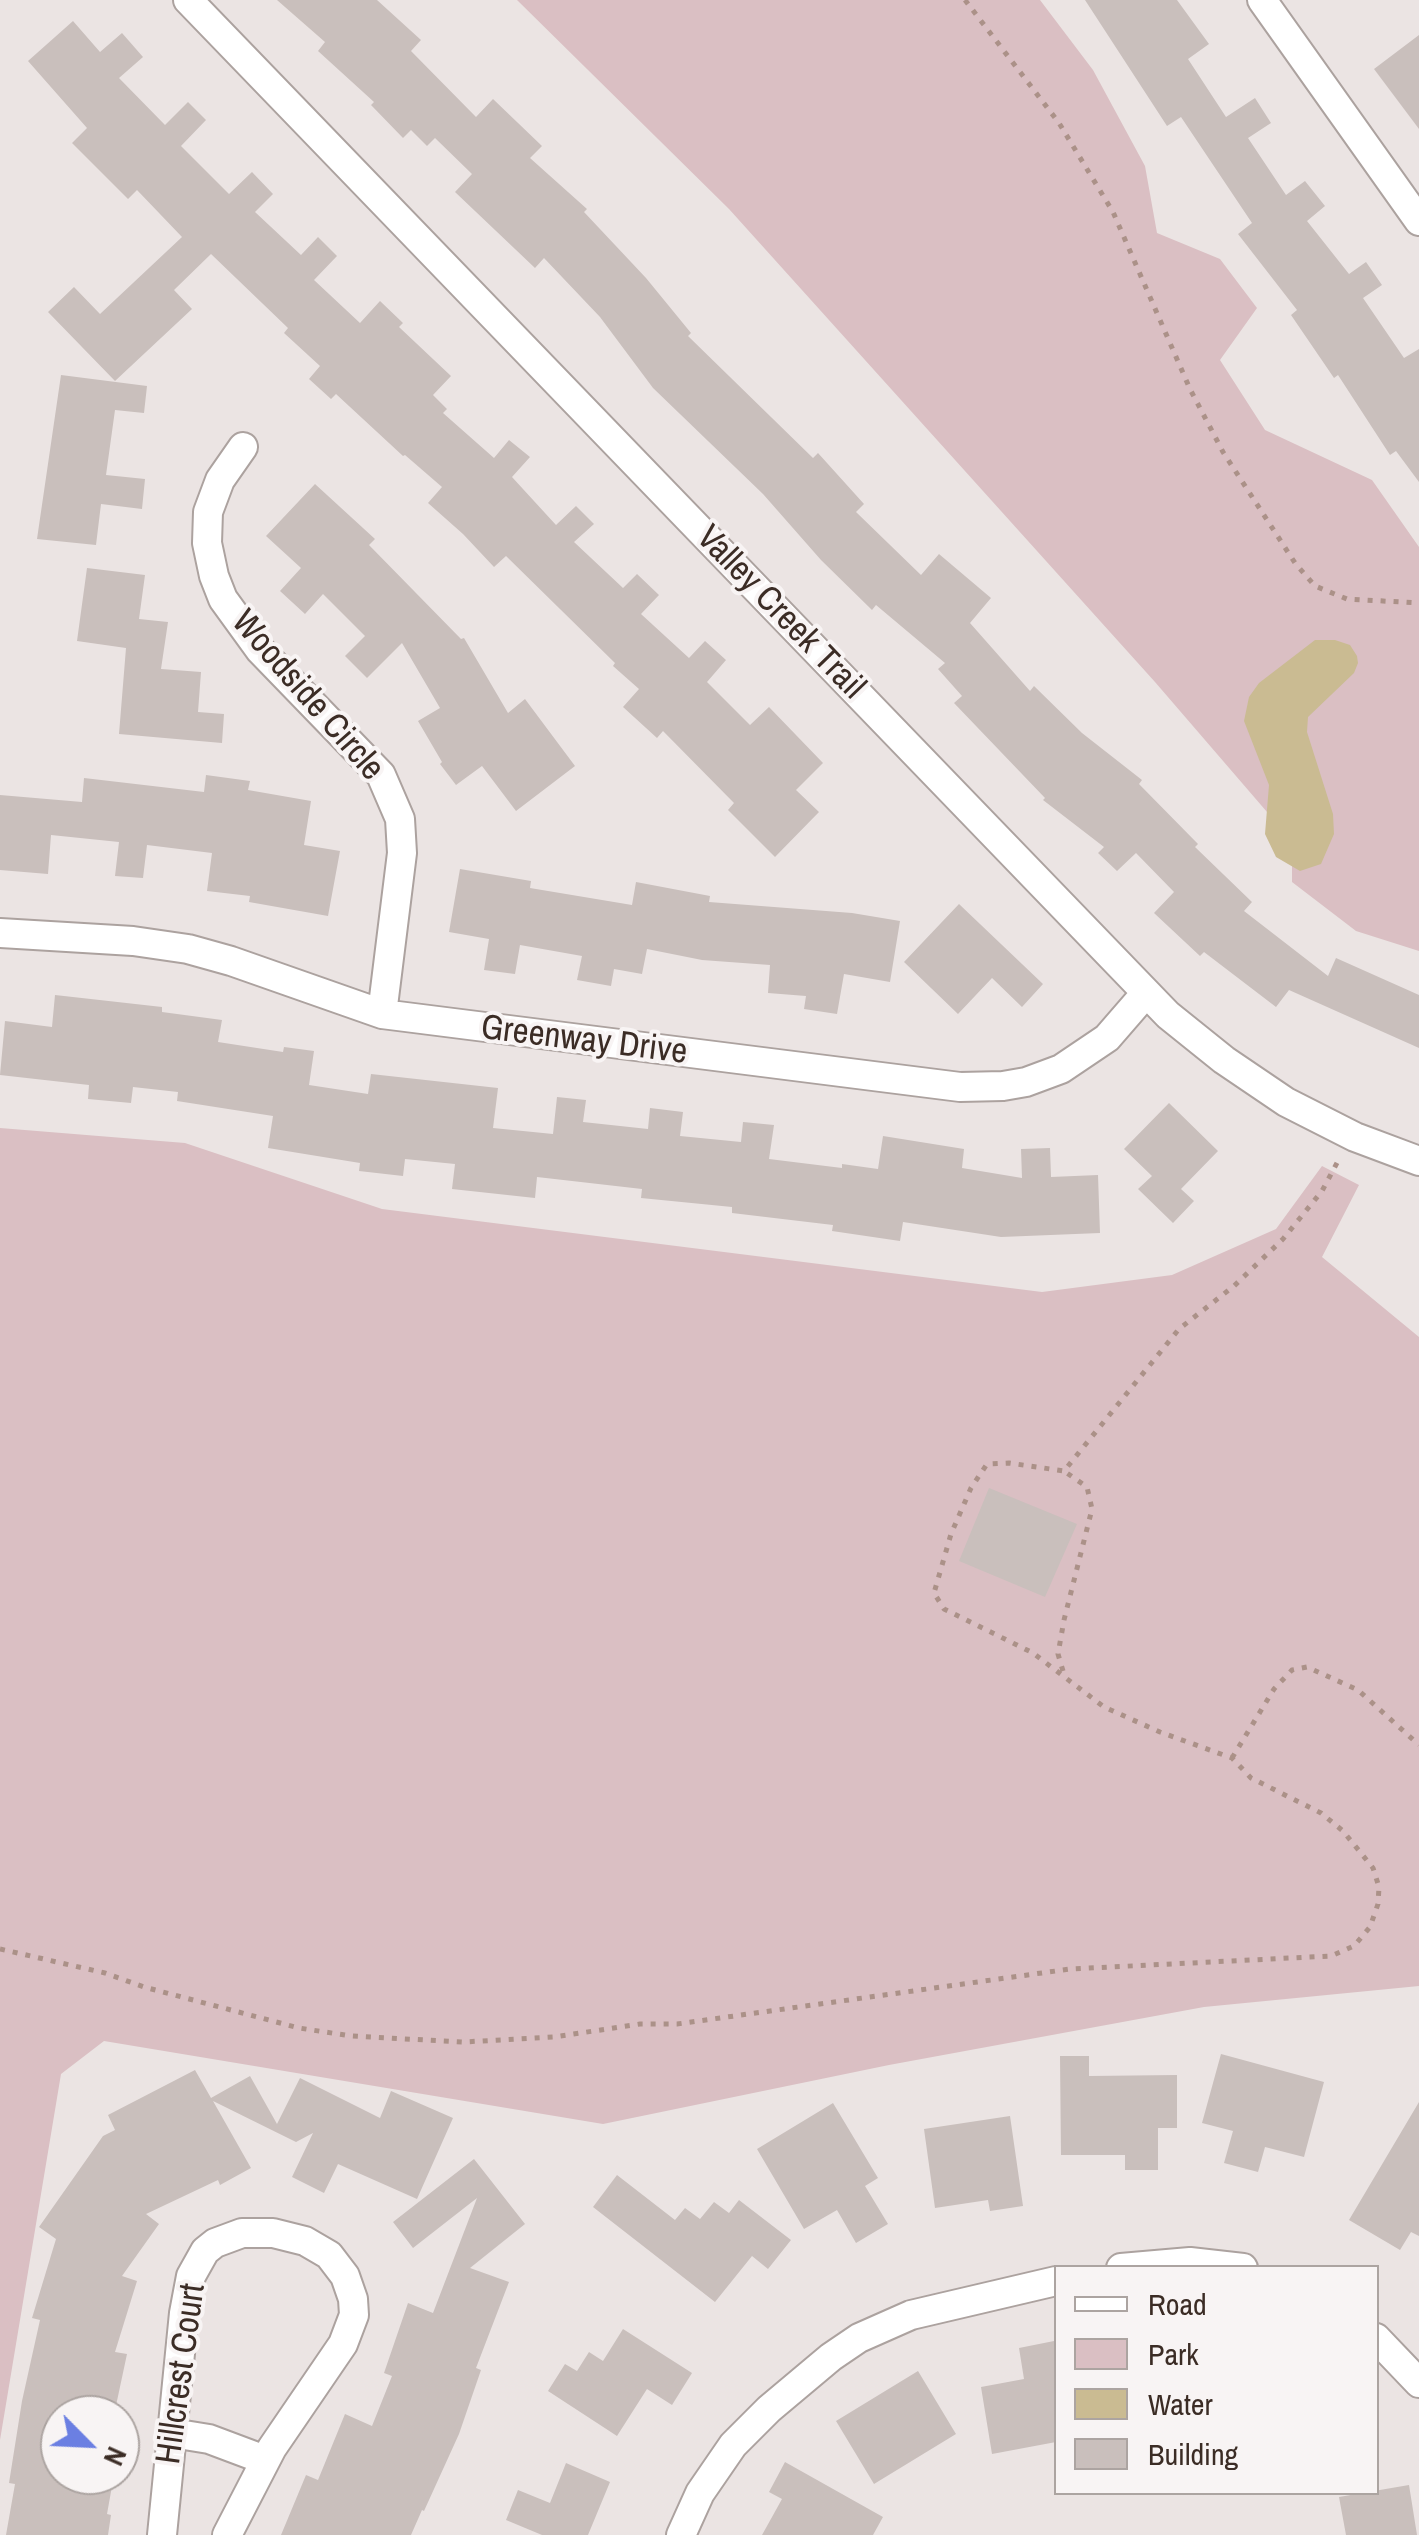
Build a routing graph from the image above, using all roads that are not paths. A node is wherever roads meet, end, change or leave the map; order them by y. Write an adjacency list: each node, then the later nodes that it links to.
1 (188, 0): 6 (street, Valley Creek Trail)
2 (1262, 0): 3 (street)
3 (1418, 218)
4 (243, 447): 7 (street, Woodside Circle)
5 (0, 932): 7 (street, Greenway Drive)
6 (1146, 994): 7 (street, Greenway Drive); 8 (street, Valley Creek Trail)
7 (382, 1014)
8 (1419, 1161)
9 (1156, 2265): 10 (street)
10 (1216, 2265)
11 (1054, 2281): 18 (street)
12 (1379, 2341): 13 (street)
13 (1419, 2383)
14 (172, 2433): 15 (street); 15 (street, Hillcrest Court); 16 (street, Hillcrest Court)
15 (265, 2460): 17 (street, Hillcrest Court)
16 (162, 2535)
17 (228, 2535)
18 (681, 2535)

